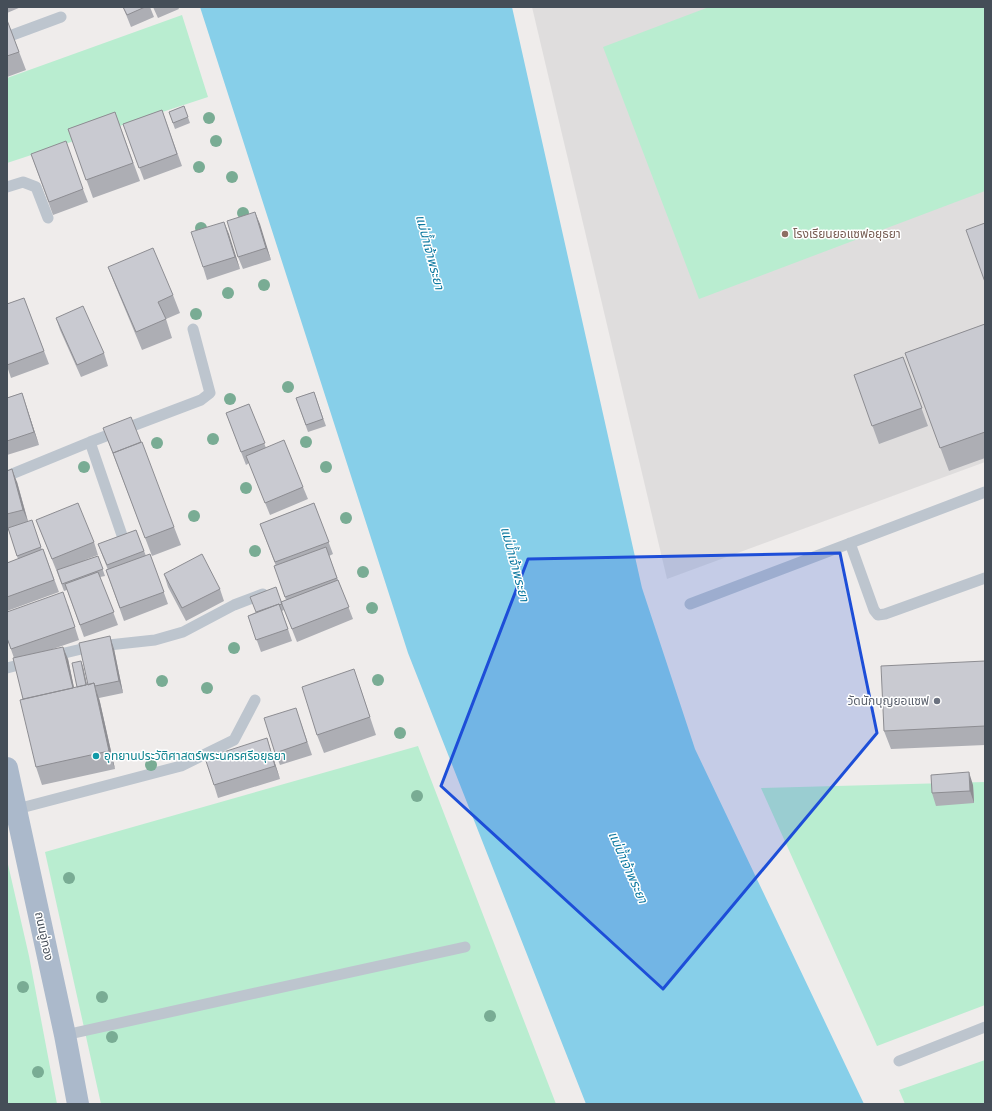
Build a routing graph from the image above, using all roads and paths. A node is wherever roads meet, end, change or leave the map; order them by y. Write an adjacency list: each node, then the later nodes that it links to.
1 (61, 17): 2 (lane)
2 (7, 37)
3 (7, 187): 4 (lane)
4 (48, 218)
5 (193, 329): 6 (lane)
6 (90, 442): 7 (lane); 10 (lane)
7 (7, 476)
8 (985, 492): 9 (lane)
9 (850, 543): 11 (lane); 13 (lane)
10 (125, 544)
11 (985, 578)
12 (271, 591): 14 (lane)
13 (690, 604)
14 (7, 668)
15 (255, 700): 17 (lane)
16 (7, 768): 17 (main road, ถนนอู่ทอง)
17 (17, 808): 20 (main road, ถนนอู่ทอง)
18 (465, 947): 20 (lane)
19 (985, 1027): 21 (lane)
20 (65, 1036): 22 (main road, ถนนอู่ทอง)
21 (899, 1061)
22 (78, 1104)

